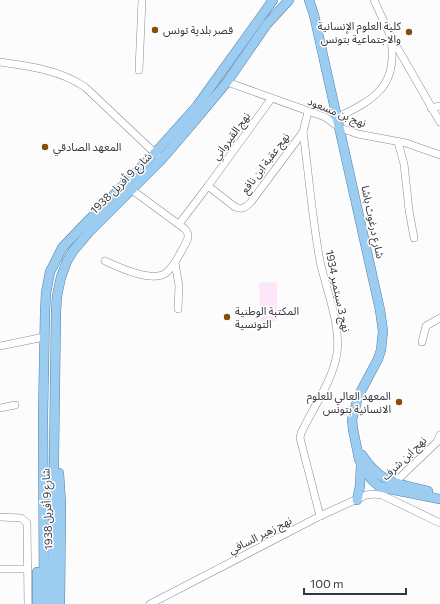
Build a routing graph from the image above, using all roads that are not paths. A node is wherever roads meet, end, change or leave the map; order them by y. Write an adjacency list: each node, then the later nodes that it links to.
1 (142, 0): 12 (street)
2 (273, 0): 10 (main road, شارع 9 أفريل 1938)
3 (283, 0): 7 (main road)
4 (289, 0): 7 (main road, شارع 9 أفريل 1938)
5 (309, 0): 18 (main road, شارع درغوث باشا)
6 (374, 0): 8 (street)
7 (267, 24): 11 (main road, شارع 9 أفريل 1938)
8 (390, 35): 16 (street); 18 (street)
9 (0, 62): 24 (street)
10 (229, 62): 11 (main road); 24 (main road, شارع 9 أفريل 1938)
11 (237, 68): 13 (main road, شارع 9 أفريل 1938)
12 (139, 70)
13 (227, 82): 14 (street, نهج بن مسعود); 24 (main road, شارع 9 أفريل 1938)
14 (271, 99): 17 (street, نهج بن مسعود); 25 (street, نهج القيرواني)
15 (440, 106): 16 (street)
16 (431, 108): 19 (street)
17 (308, 112): 20 (street, نهج بن مسعود); 21 (street, نهج عقبة ابن نافع)
18 (338, 117): 20 (main road, شارع درغوث باشا)
19 (440, 122)
20 (340, 128): 22 (street, نهج بن مسعود); 41 (main road, شارع درغوث باشا)
21 (303, 132): 25 (street, نهج عقبة ابن نافع); 47 (street, نهج 3 سبتمبر 1934)
22 (398, 142): 23 (street, نهج بن مسعود); 28 (street)
23 (440, 155)
24 (159, 156): 26 (main road, شارع 9 أفريل 1938)
25 (208, 186): 27 (street)
26 (128, 187): 27 (street); 33 (main road, شارع 9 أفريل 1938); 38 (main road, شارع 9 أفريل 1938)
27 (179, 224): 30 (street)
28 (414, 238)
29 (105, 261): 30 (street)
30 (175, 262): 31 (street)
31 (178, 309)
32 (440, 318): 34 (street)
33 (44, 337): 35 (street); 39 (main road, شارع 9 أفريل 1938)
34 (422, 342)
35 (0, 346)
36 (15, 405): 37 (street)
37 (0, 408)
38 (54, 414): 52 (main road, شارع 9 أفريل 1938); 57 (main road, شارع 9 أفريل 1938)
39 (43, 416): 52 (main road, شارع 9 أفريل 1938); 54 (main road, شارع 9 أفريل 1938)
40 (439, 440): 43 (street, نهج ابن شرف)
41 (356, 447): 42 (main road, شارع درغوث باشا); 43 (main road, شارع درغوث باشا)
42 (361, 464): 43 (main road, شارع درغوث باشا); 46 (main road)
43 (388, 489): 44 (main road); 45 (main road); 46 (street, نهج زهير السافي); 49 (street)
44 (440, 494)
45 (440, 499)
46 (356, 500): 47 (street, نهج زهير السافي)
47 (320, 516): 58 (street, نهج زهير السافي)
48 (0, 517): 51 (street)
49 (440, 523)
50 (0, 569): 51 (street)
51 (28, 569): 53 (street)
52 (48, 582): 55 (main road, شارع 9 أفريل 1938); 56 (main road, شارع 9 أفريل 1938)
53 (28, 604)
54 (37, 604)
55 (44, 604)
56 (52, 604)
57 (60, 604)
58 (150, 604)

